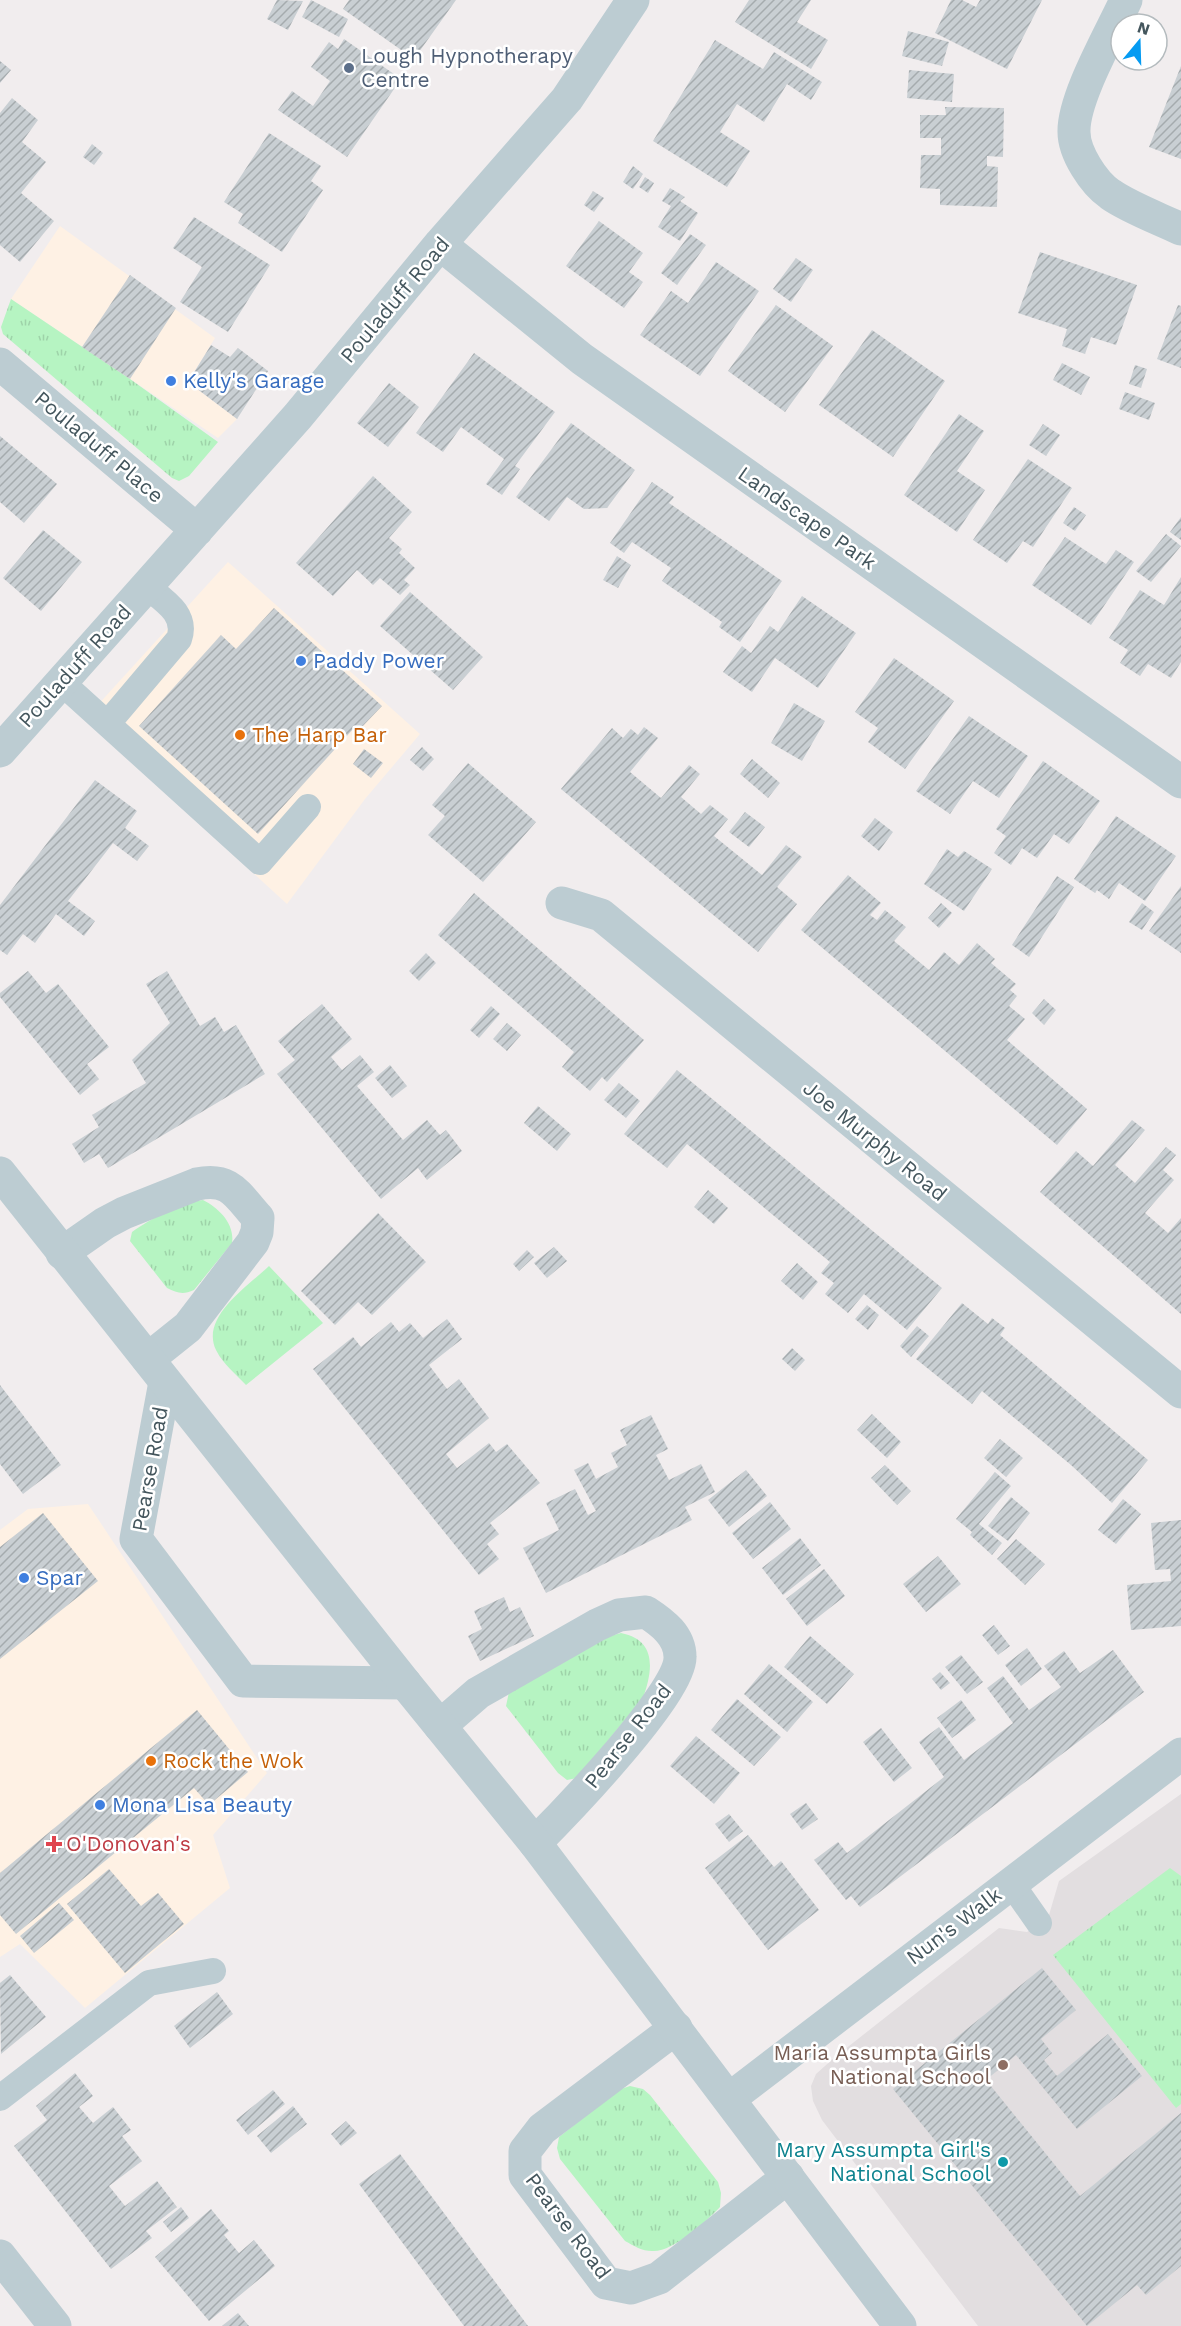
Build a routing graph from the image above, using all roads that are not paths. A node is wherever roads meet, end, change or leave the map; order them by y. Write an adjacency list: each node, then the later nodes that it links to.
1 (633, 0): 4 (street, Pouladuff Road)
2 (1126, 0): 3 (street)
3 (1181, 229)
4 (440, 244): 6 (street, Pouladuff Road); 11 (street, Landscape Park)
5 (0, 364): 6 (street, Pouladuff Place)
6 (197, 530): 7 (street, Pouladuff Road)
7 (146, 586): 8 (street, Pouladuff Road); 9 (lane)
8 (61, 682): 9 (lane); 10 (street, Pouladuff Road)
9 (108, 723): 12 (lane)
10 (0, 751)
11 (1181, 782)
12 (308, 807)
13 (562, 903): 17 (street, Joe Murphy Road)
14 (0, 1173): 15 (street, Pearse Road)
15 (62, 1253): 16 (street, Pearse Road); 16 (street)
16 (156, 1371): 18 (street, Pearse Road); 18 (street, Pearse Road)
17 (1181, 1392)
18 (405, 1683): 19 (street, Pearse Road)
19 (440, 1726): 21 (street, Pearse Road); 21 (street, Pearse Road)
20 (1181, 1754): 22 (street, Nun's Walk)
21 (535, 1843): 25 (street, Pearse Road)
22 (1011, 1883): 23 (lane); 27 (street, Nun's Walk)
23 (1039, 1923)
24 (213, 1971): 26 (lane)
25 (676, 2028): 27 (street, Pearse Road); 28 (street, Pearse Road)
26 (0, 2098)
27 (729, 2099): 28 (street, Pearse Road)
28 (788, 2177): 31 (street, Pearse Road)
29 (0, 2256): 30 (street)
30 (55, 2326)
31 (900, 2326)

